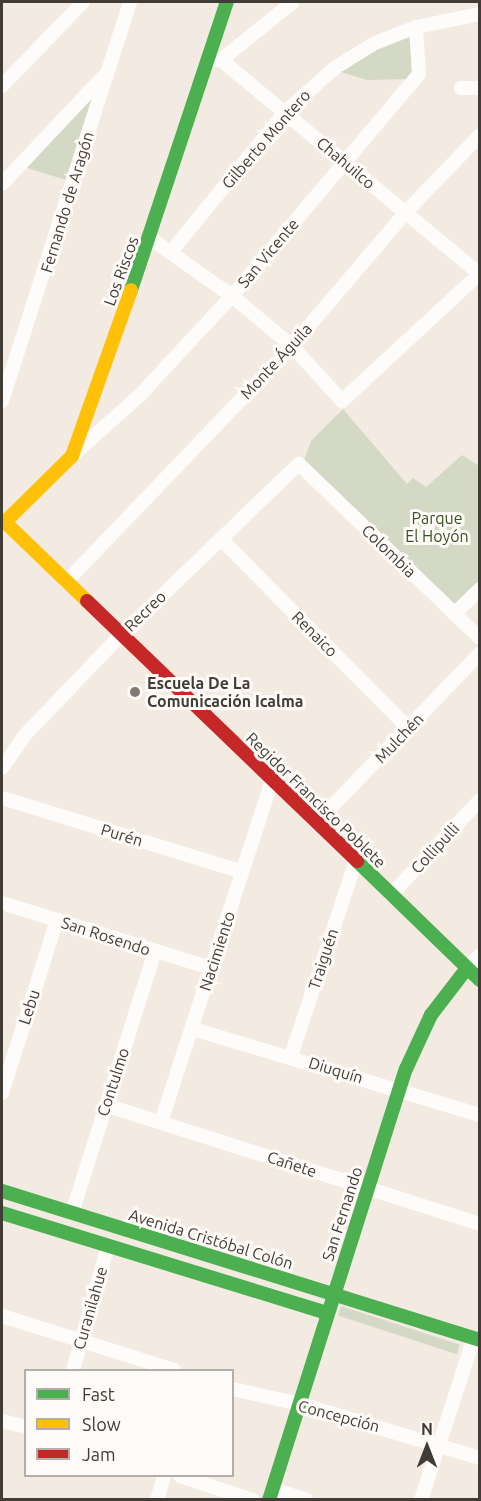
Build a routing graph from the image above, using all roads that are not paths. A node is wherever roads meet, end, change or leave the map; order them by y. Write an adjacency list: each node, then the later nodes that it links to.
1 (83, 2): 9 (street)
2 (130, 2): 8 (street, Fernando de Aragón)
3 (227, 2): 7 (street, Los Riscos)
4 (293, 2): 7 (street)
5 (480, 14): 6 (street, Gilberto Montero)
6 (416, 27): 12 (street, Gilberto Montero); 14 (street, San Vicente)
7 (215, 60): 12 (street, Chahuilco); 17 (street, Los Riscos)
8 (106, 74): 15 (street); 22 (street, Fernando de Aragón)
9 (2, 86)
10 (461, 88): 11 (street)
11 (480, 88)
12 (285, 112): 14 (street, Chahuilco); 18 (street, Gilberto Montero)
13 (480, 135): 16 (street, Monte Águila)
14 (344, 161): 16 (street, Chahuilco); 20 (street, San Vicente)
15 (2, 183)
16 (406, 212): 19 (street, Chahuilco); 21 (street, Monte Águila)
17 (150, 238): 18 (street); 23 (street, Los Riscos)
18 (171, 253): 20 (street)
19 (479, 274): 21 (street)
20 (232, 296): 21 (street); 23 (street, San Vicente)
21 (291, 346): 27 (street, Monte Águila)
22 (2, 401)
23 (72, 456): 25 (street, Los Riscos)
24 (299, 464): 26 (street, Recreo); 29 (street, Colombia)
25 (3, 522): 27 (street, Regidor Francisco Poblete)
26 (221, 539): 30 (street, Recreo); 33 (street, Renaico)
27 (66, 582): 30 (street, Regidor Francisco Poblete)
28 (480, 589): 29 (street)
29 (454, 614): 31 (street, Colombia)
30 (121, 635): 34 (street, Recreo); 35 (street, Regidor Francisco Poblete)
31 (480, 638)
32 (480, 653): 33 (street, Mulchén)
33 (409, 729): 38 (street, Mulchén)
34 (2, 768)
35 (272, 781): 38 (street, Regidor Francisco Poblete); 40 (street, Nacimiento)
36 (2, 798): 40 (street, Purén)
37 (480, 800): 41 (street, Collipulli)
38 (316, 823): 39 (street, Regidor Francisco Poblete)
39 (356, 861): 41 (street, Regidor Francisco Poblete); 50 (street, Traiguén)
40 (242, 872): 46 (street, Nacimiento)
41 (391, 895): 47 (street, Regidor Francisco Poblete)
42 (2, 903): 43 (street, San Rosendo)
43 (57, 920): 44 (street, San Rosendo); 52 (street, Lebu)
44 (155, 951): 46 (street, San Rosendo); 53 (street, Contulmo)
45 (480, 956): 47 (street, San Fernando)
46 (211, 968): 49 (street, Nacimiento)
47 (467, 968): 48 (street, Regidor Francisco Poblete); 51 (street, San Fernando)
48 (480, 980)
49 (193, 1029): 50 (street, Diuquín); 55 (street, Nacimiento)
50 (291, 1056): 51 (street, Diuquín)
51 (399, 1089): 54 (street, Diuquín); 56 (street, San Fernando)
52 (2, 1093)
53 (105, 1105): 55 (street, Cañete); 59 (street, Contulmo)
54 (480, 1115)
55 (161, 1122): 56 (street, Cañete)
56 (367, 1189): 60 (street, Cañete); 62 (street, San Fernando)
57 (2, 1191): 59 (street, Avenida Cristóbal Colón)
58 (2, 1213): 61 (street)
59 (72, 1213): 62 (street, Avenida Cristóbal Colón)
60 (480, 1224)
61 (108, 1246): 63 (street); 66 (street, Curanilahue)
62 (333, 1294): 63 (street, San Fernando); 65 (street, Avenida Cristóbal Colón)
63 (327, 1313): 70 (street, San Fernando)
64 (2, 1316): 66 (street)
65 (477, 1339): 73 (street)
66 (81, 1341): 67 (street, Curanilahue); 68 (street)
67 (74, 1369)
68 (168, 1369)
69 (234, 1389): 70 (street, Concepción)
70 (300, 1404): 73 (street, Concepción); 77 (street, San Fernando)
71 (2, 1421): 72 (street)
72 (24, 1427)
73 (439, 1444): 74 (street, Concepción); 81 (street)
74 (480, 1458)
75 (164, 1477): 78 (street)
76 (183, 1477): 79 (street)
77 (271, 1494): 80 (street)
78 (157, 1500)
79 (253, 1500)
80 (306, 1500)
81 (421, 1500)

